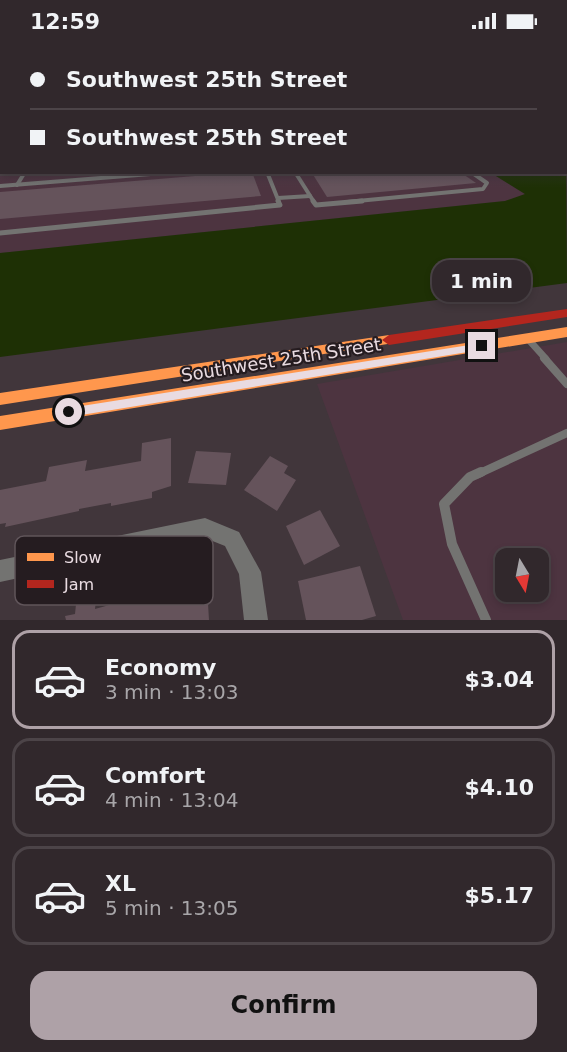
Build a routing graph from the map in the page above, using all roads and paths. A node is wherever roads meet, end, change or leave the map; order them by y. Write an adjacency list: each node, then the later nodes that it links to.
1 (24, 174): 6 (lane)
2 (152, 174): 6 (lane)
3 (268, 174): 9 (lane)
4 (296, 174): 8 (lane)
5 (474, 174): 8 (lane)
6 (17, 185): 7 (lane)
7 (0, 186)
8 (310, 196): 9 (lane)
9 (278, 198): 10 (lane)
10 (0, 233)
11 (567, 314): 15 (street, Southwest 25th Street)
12 (567, 332): 13 (street, Southwest 25th Street)
13 (528, 339): 14 (lane); 16 (street, Southwest 25th Street)
14 (567, 384)
15 (0, 399)
16 (0, 423)
17 (567, 433): 22 (lane)
18 (167, 536): 21 (street)
19 (15, 568): 20 (street)
20 (0, 571)
21 (256, 620)
22 (486, 620)

